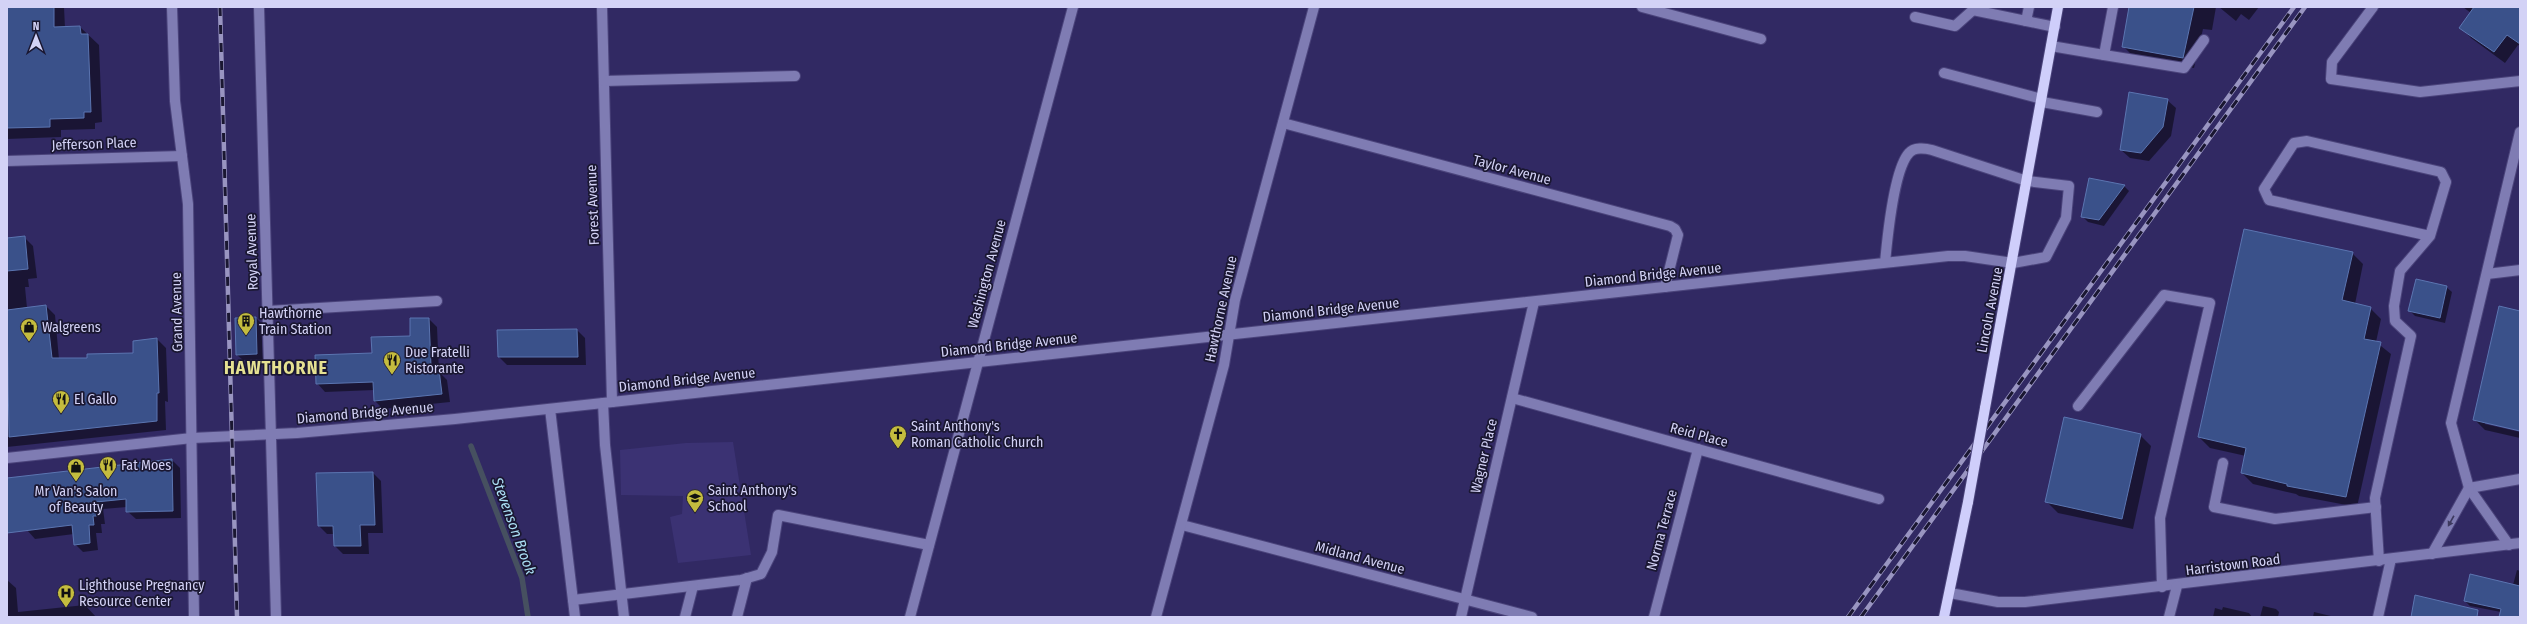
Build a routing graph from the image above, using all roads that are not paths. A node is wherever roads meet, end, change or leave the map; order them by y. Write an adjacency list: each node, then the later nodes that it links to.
1 (172, 7): 27 (street, Grand Avenue)
2 (259, 7): 38 (street, Royal Avenue)
3 (602, 7): 21 (street, Forest Avenue)
4 (1073, 7): 40 (street, Washington Avenue)
5 (1314, 7): 25 (street, Hawthorne Avenue)
6 (1642, 7): 15 (street)
7 (2029, 7): 13 (street)
8 (2058, 7): 14 (main road, Lincoln Avenue)
9 (2113, 7): 18 (street)
10 (2373, 7): 22 (street)
11 (1974, 8): 12 (street); 13 (street)
12 (1915, 17)
13 (2026, 21): 14 (street)
14 (2055, 27): 17 (main road, Lincoln Avenue)
15 (1761, 39)
16 (2204, 40): 18 (street)
17 (2051, 46): 18 (street); 23 (main road, Lincoln Avenue)
18 (2104, 56)
19 (1944, 73): 23 (street)
20 (795, 76): 21 (street)
21 (604, 81): 42 (street, Forest Avenue)
22 (2520, 81)
23 (2042, 100): 24 (street); 29 (main road, Lincoln Avenue)
24 (2097, 112)
25 (1283, 123): 35 (street, Taylor Avenue); 39 (street, Hawthorne Avenue)
26 (2520, 132): 34 (street)
27 (182, 156): 28 (street, Jefferson Place); 46 (street, Grand Avenue)
28 (7, 161)
29 (2027, 181): 31 (street); 32 (main road, Lincoln Avenue); 32 (street, Diamond Bridge Avenue)
30 (2430, 236): 30 (street); 53 (street)
31 (1885, 263): 32 (street, Diamond Bridge Avenue); 35 (street, Diamond Bridge Avenue)
32 (2013, 263): 65 (main road, Lincoln Avenue, bridge)
33 (2520, 270): 34 (street)
34 (2487, 274): 51 (street)
35 (1665, 287): 37 (street, Diamond Bridge Avenue)
36 (438, 301): 38 (street)
37 (1534, 302): 39 (street, Diamond Bridge Avenue); 41 (street, Wagner Place)
38 (268, 312): 45 (street, Royal Avenue)
39 (1230, 335): 40 (street, Diamond Bridge Avenue); 54 (street, Hawthorne Avenue)
40 (978, 362): 42 (street, Diamond Bridge Avenue); 56 (street, Washington Avenue)
41 (1512, 398): 47 (street, Reid Place); 67 (street, Wagner Place)
42 (608, 403): 44 (street, Diamond Bridge Avenue); 66 (street, Forest Avenue)
43 (2078, 406): 64 (street)
44 (550, 409): 45 (street, Diamond Bridge Avenue); 68 (street)
45 (271, 433): 46 (street, Diamond Bridge Avenue); 70 (street, Royal Avenue)
46 (192, 438): 48 (street, Diamond Bridge Avenue); 69 (street, Grand Avenue)
47 (1698, 449): 52 (street, Reid Place); 79 (street, Norma Terrace)
48 (7, 458)
49 (2223, 463): 53 (street)
50 (2520, 480): 51 (street)
51 (2469, 488): 57 (street); 58 (street, one-way to 58)
52 (1879, 499)
53 (2376, 507): 60 (street)
54 (1182, 525): 67 (street, Midland Avenue); 76 (street, Hawthorne Avenue)
55 (2520, 543): 57 (street, Harristown Road)
56 (929, 545): 61 (street); 75 (street, Washington Avenue)
57 (2509, 545): 58 (street, Harristown Road)
58 (2432, 554): 59 (street, Harristown Road)
59 (2391, 559): 60 (street, Harristown Road); 82 (street)
60 (2379, 561): 63 (street, Harristown Road)
61 (747, 578): 62 (street); 74 (street)
62 (693, 586): 66 (street); 73 (street)
63 (2177, 586): 64 (street, Harristown Road); 81 (street)
64 (2162, 587): 65 (street, Harristown Road)
65 (1950, 593): 80 (main road, Lincoln Avenue)
66 (622, 594): 68 (street); 72 (street, Forest Avenue)
67 (1465, 599): 77 (street, Wagner Place); 78 (street, Midland Avenue)
68 (573, 600): 71 (street)
69 (194, 617)
70 (276, 617)
71 (575, 617)
72 (624, 617)
73 (685, 617)
74 (737, 617)
75 (910, 617)
76 (1156, 617)
77 (1461, 617)
78 (1532, 617)
79 (1654, 617)
80 (1944, 617)
81 (2170, 617)
82 (2378, 617)

